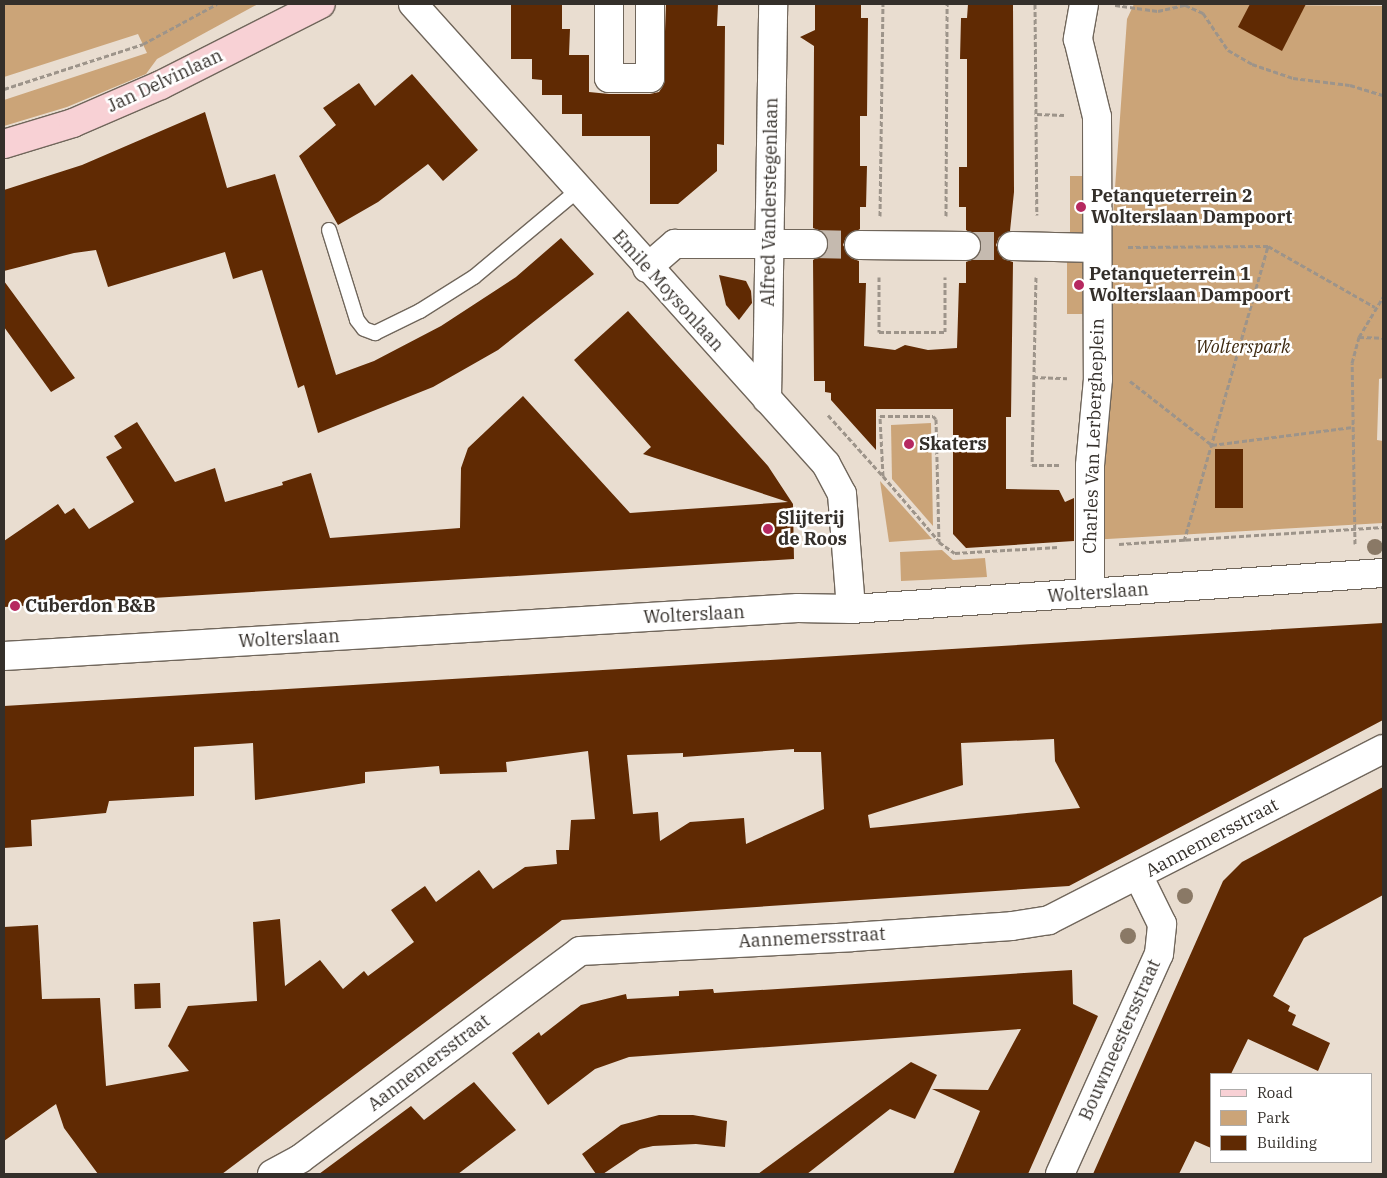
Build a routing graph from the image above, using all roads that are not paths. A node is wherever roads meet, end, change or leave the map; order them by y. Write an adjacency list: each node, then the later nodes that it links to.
1 (321, 4): 7 (street, Jan Delvinlaan)
2 (413, 4): 8 (street, Emile Moysonlaan)
3 (609, 4): 4 (street)
4 (650, 4)
5 (773, 4): 10 (street, Alfred Vanderstegenlaan)
6 (1084, 4): 15 (street, Charles Van Lerbergheplein)
7 (4, 144)
8 (578, 190): 9 (lane); 16 (street, Emile Moysonlaan)
9 (329, 230)
10 (770, 244): 11 (street); 16 (street); 17 (street, Alfred Vanderstegenlaan)
11 (813, 244)
12 (869, 245): 13 (street)
13 (956, 246)
14 (1012, 246): 15 (street)
15 (1097, 248): 19 (street, Charles Van Lerbergheplein)
16 (647, 268): 17 (street, Emile Moysonlaan)
17 (767, 399): 20 (street, Emile Moysonlaan)
18 (1383, 573): 19 (street, Wolterslaan)
19 (1090, 593): 20 (street, Wolterslaan)
20 (851, 609): 21 (street, Wolterslaan)
21 (4, 656)
22 (1383, 749): 23 (street, Aannemersstraat)
23 (1139, 877): 24 (street, Aannemersstraat); 25 (street, Bouwmeestersstraat)
24 (272, 1174)
25 (1060, 1174)

